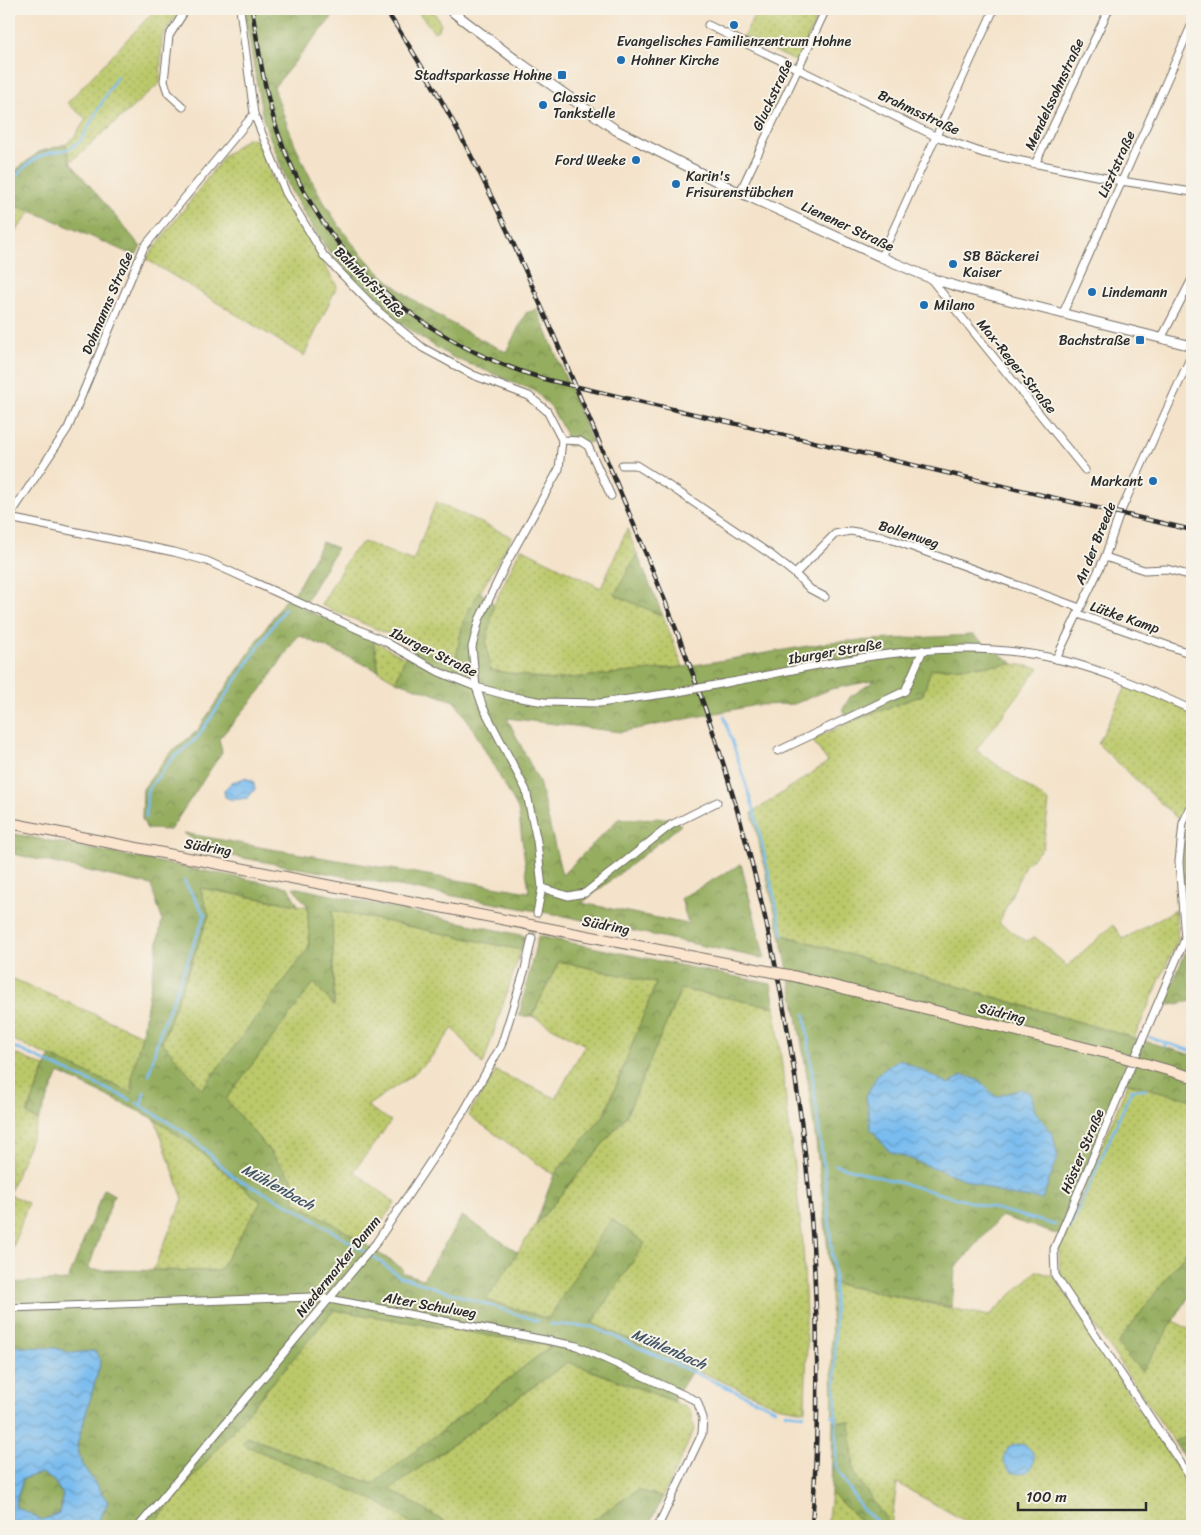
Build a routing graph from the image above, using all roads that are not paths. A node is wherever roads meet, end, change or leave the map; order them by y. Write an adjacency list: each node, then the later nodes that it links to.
1 (186, 9): 10 (street)
2 (240, 9): 11 (street, Bahnhofstraße)
3 (448, 9): 15 (street, Lienener Straße)
4 (826, 9): 9 (street, Gluckstraße)
5 (994, 9): 12 (street)
6 (1109, 9): 13 (street, Mendelssohnstraße)
7 (1192, 24): 14 (street, Lisztstraße)
8 (708, 25): 9 (street, Brahmsstraße)
9 (798, 68): 12 (street, Brahmsstraße); 15 (street, Gluckstraße)
10 (183, 107)
11 (254, 114): 24 (street, Bahnhofstraße); 28 (street, Dohmanns Straße)
12 (935, 136): 13 (street, Brahmsstraße); 17 (street)
13 (1035, 164): 14 (street, Brahmsstraße)
14 (1121, 181): 16 (street, Brahmsstraße); 20 (street, Lisztstraße)
15 (740, 192): 17 (street, Lienener Straße)
16 (1192, 192)
17 (881, 257): 18 (street, Lienener Straße)
18 (930, 278): 20 (street, Lienener Straße); 26 (street, Max-Reger-Straße)
19 (1192, 279): 21 (street)
20 (1063, 313): 21 (street, Lienener Straße)
21 (1162, 338): 22 (street, Lienener Straße)
22 (1192, 346)
23 (1192, 354): 29 (street, An der Breede)
24 (562, 440): 27 (street); 37 (street)
25 (622, 465): 30 (street)
26 (1085, 470)
27 (611, 496)
28 (9, 518): 37 (street, Iburger Straße)
29 (1105, 557): 31 (street); 33 (street, An der Breede)
30 (795, 574): 32 (street); 33 (street, Bollenweg)
31 (1192, 576)
32 (825, 597)
33 (1079, 611): 35 (street, Lütke Kamp); 36 (street, An der Breede)
34 (923, 650): 36 (street, Iburger Straße); 37 (street, Iburger Straße, bridge); 39 (street)
35 (1192, 654)
36 (1056, 659): 38 (street, Iburger Straße)
37 (476, 687): 43 (street)
38 (1192, 710)
39 (778, 751)
40 (717, 802): 43 (street)
41 (1192, 804): 49 (street, Höster Straße)
42 (9, 823): 46 (main road, Südring, bridge)
43 (542, 888): 44 (street)
44 (537, 913)
45 (532, 938): 47 (street, Niedermarker Damm)
46 (1192, 1077)
47 (329, 1299): 48 (street, Alter Schulweg); 50 (street, Niedermarker Damm); 51 (street, Alter Schulweg)
48 (9, 1308)
49 (1192, 1480)
50 (140, 1526)
51 (658, 1526)

